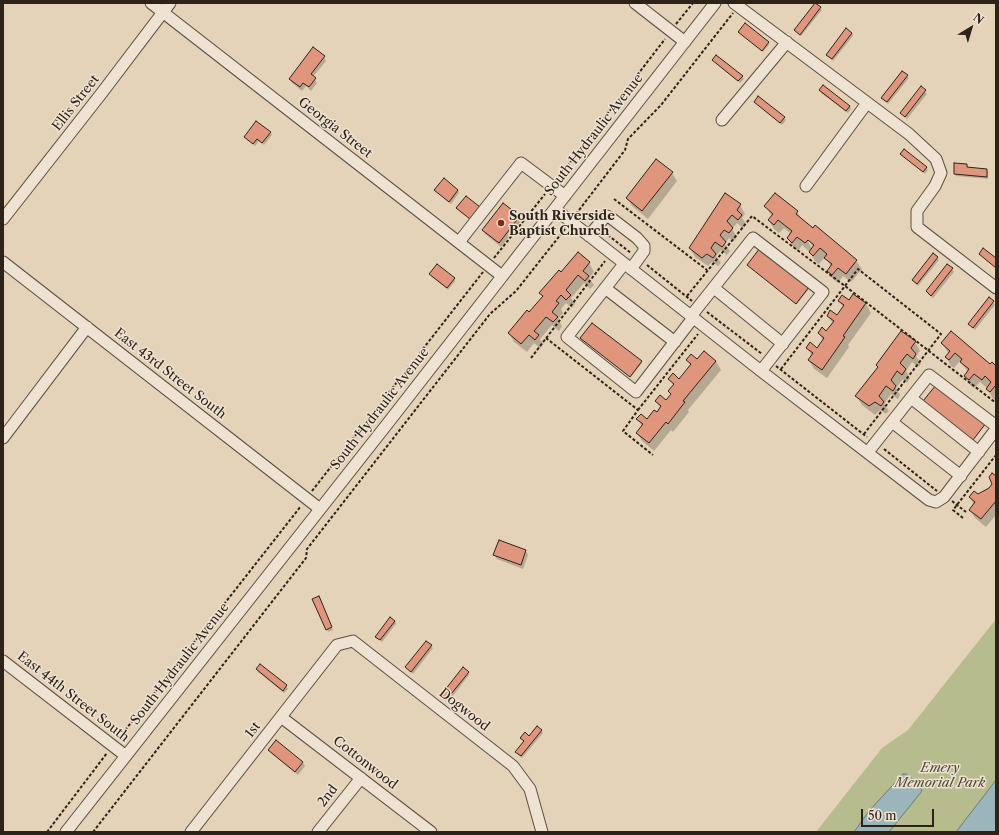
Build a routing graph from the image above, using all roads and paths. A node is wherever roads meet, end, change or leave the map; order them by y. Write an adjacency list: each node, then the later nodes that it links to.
1 (151, 3): 7 (street, Georgia Street)
2 (170, 3): 7 (street, Ellis Street)
3 (635, 3): 8 (street)
4 (693, 3): 8 (path)
5 (715, 3): 9 (street, South Hydraulic Avenue)
6 (736, 5): 10 (street); 19 (path)
7 (163, 12): 18 (street, Ellis Street); 21 (street, Georgia Street)
8 (671, 31): 9 (street); 13 (path)
9 (685, 42): 15 (street, South Hydraulic Avenue)
10 (787, 42): 11 (street); 12 (street)
11 (867, 103): 14 (street); 31 (street)
12 (722, 120)
13 (551, 186): 15 (street); 21 (street); 24 (path)
14 (806, 186)
15 (565, 196): 17 (street, South Hydraulic Avenue)
16 (614, 199): 26 (path)
17 (555, 209): 19 (street); 27 (street, South Hydraulic Avenue)
18 (3, 219)
19 (571, 221): 20 (street); 66 (path)
20 (590, 236): 25 (street); 25 (street)
21 (459, 242): 24 (street, Georgia Street)
22 (608, 257): 36 (path)
23 (3, 262): 34 (street, East 43rd Street South)
24 (488, 265): 27 (street, Georgia Street); 55 (path)
25 (627, 266): 29 (street); 33 (street)
26 (707, 270): 28 (path); 32 (path)
27 (502, 276): 56 (street, South Hydraulic Avenue)
28 (846, 286): 39 (path); 39 (path); 41 (path)
29 (605, 288): 37 (street); 37 (street)
30 (714, 288): 33 (street); 38 (street); 38 (street)
31 (996, 288)
32 (687, 296)
33 (692, 317): 37 (street); 42 (street)
34 (87, 327): 49 (street); 55 (street, East 43rd Street South)
35 (701, 331): 45 (path)
36 (546, 338): 40 (path); 45 (path)
37 (675, 342)
38 (783, 344): 42 (street)
39 (929, 350): 44 (path); 48 (path)
40 (531, 358)
41 (781, 369)
42 (761, 371): 50 (street)
43 (911, 398): 46 (street); 47 (street); 51 (street)
44 (996, 403)
45 (638, 410): 52 (path)
46 (892, 422): 50 (street); 54 (street)
47 (996, 428): 51 (street)
48 (864, 434)
49 (3, 438)
50 (868, 452): 54 (street)
51 (979, 452): 54 (street)
52 (653, 455)
53 (996, 455): 57 (path)
54 (960, 476)
55 (307, 498): 56 (street, East 43rd Street South); 61 (path)
56 (320, 509): 62 (street, South Hydraulic Avenue)
57 (963, 518)
58 (337, 645): 60 (street, 1st); 70 (street, Dogwood)
59 (3, 661): 61 (street, East 44th Street South)
60 (281, 717): 63 (street, Cottonwood); 67 (street, 1st)
61 (113, 746): 62 (street, East 44th Street South); 64 (path)
62 (126, 756): 65 (street, South Hydraulic Avenue)
63 (361, 778): 68 (street, 2nd); 69 (street, Cottonwood)
64 (47, 832)
65 (66, 832)
66 (93, 832)
67 (191, 832)
68 (318, 832)
69 (431, 832)
70 (542, 832)

